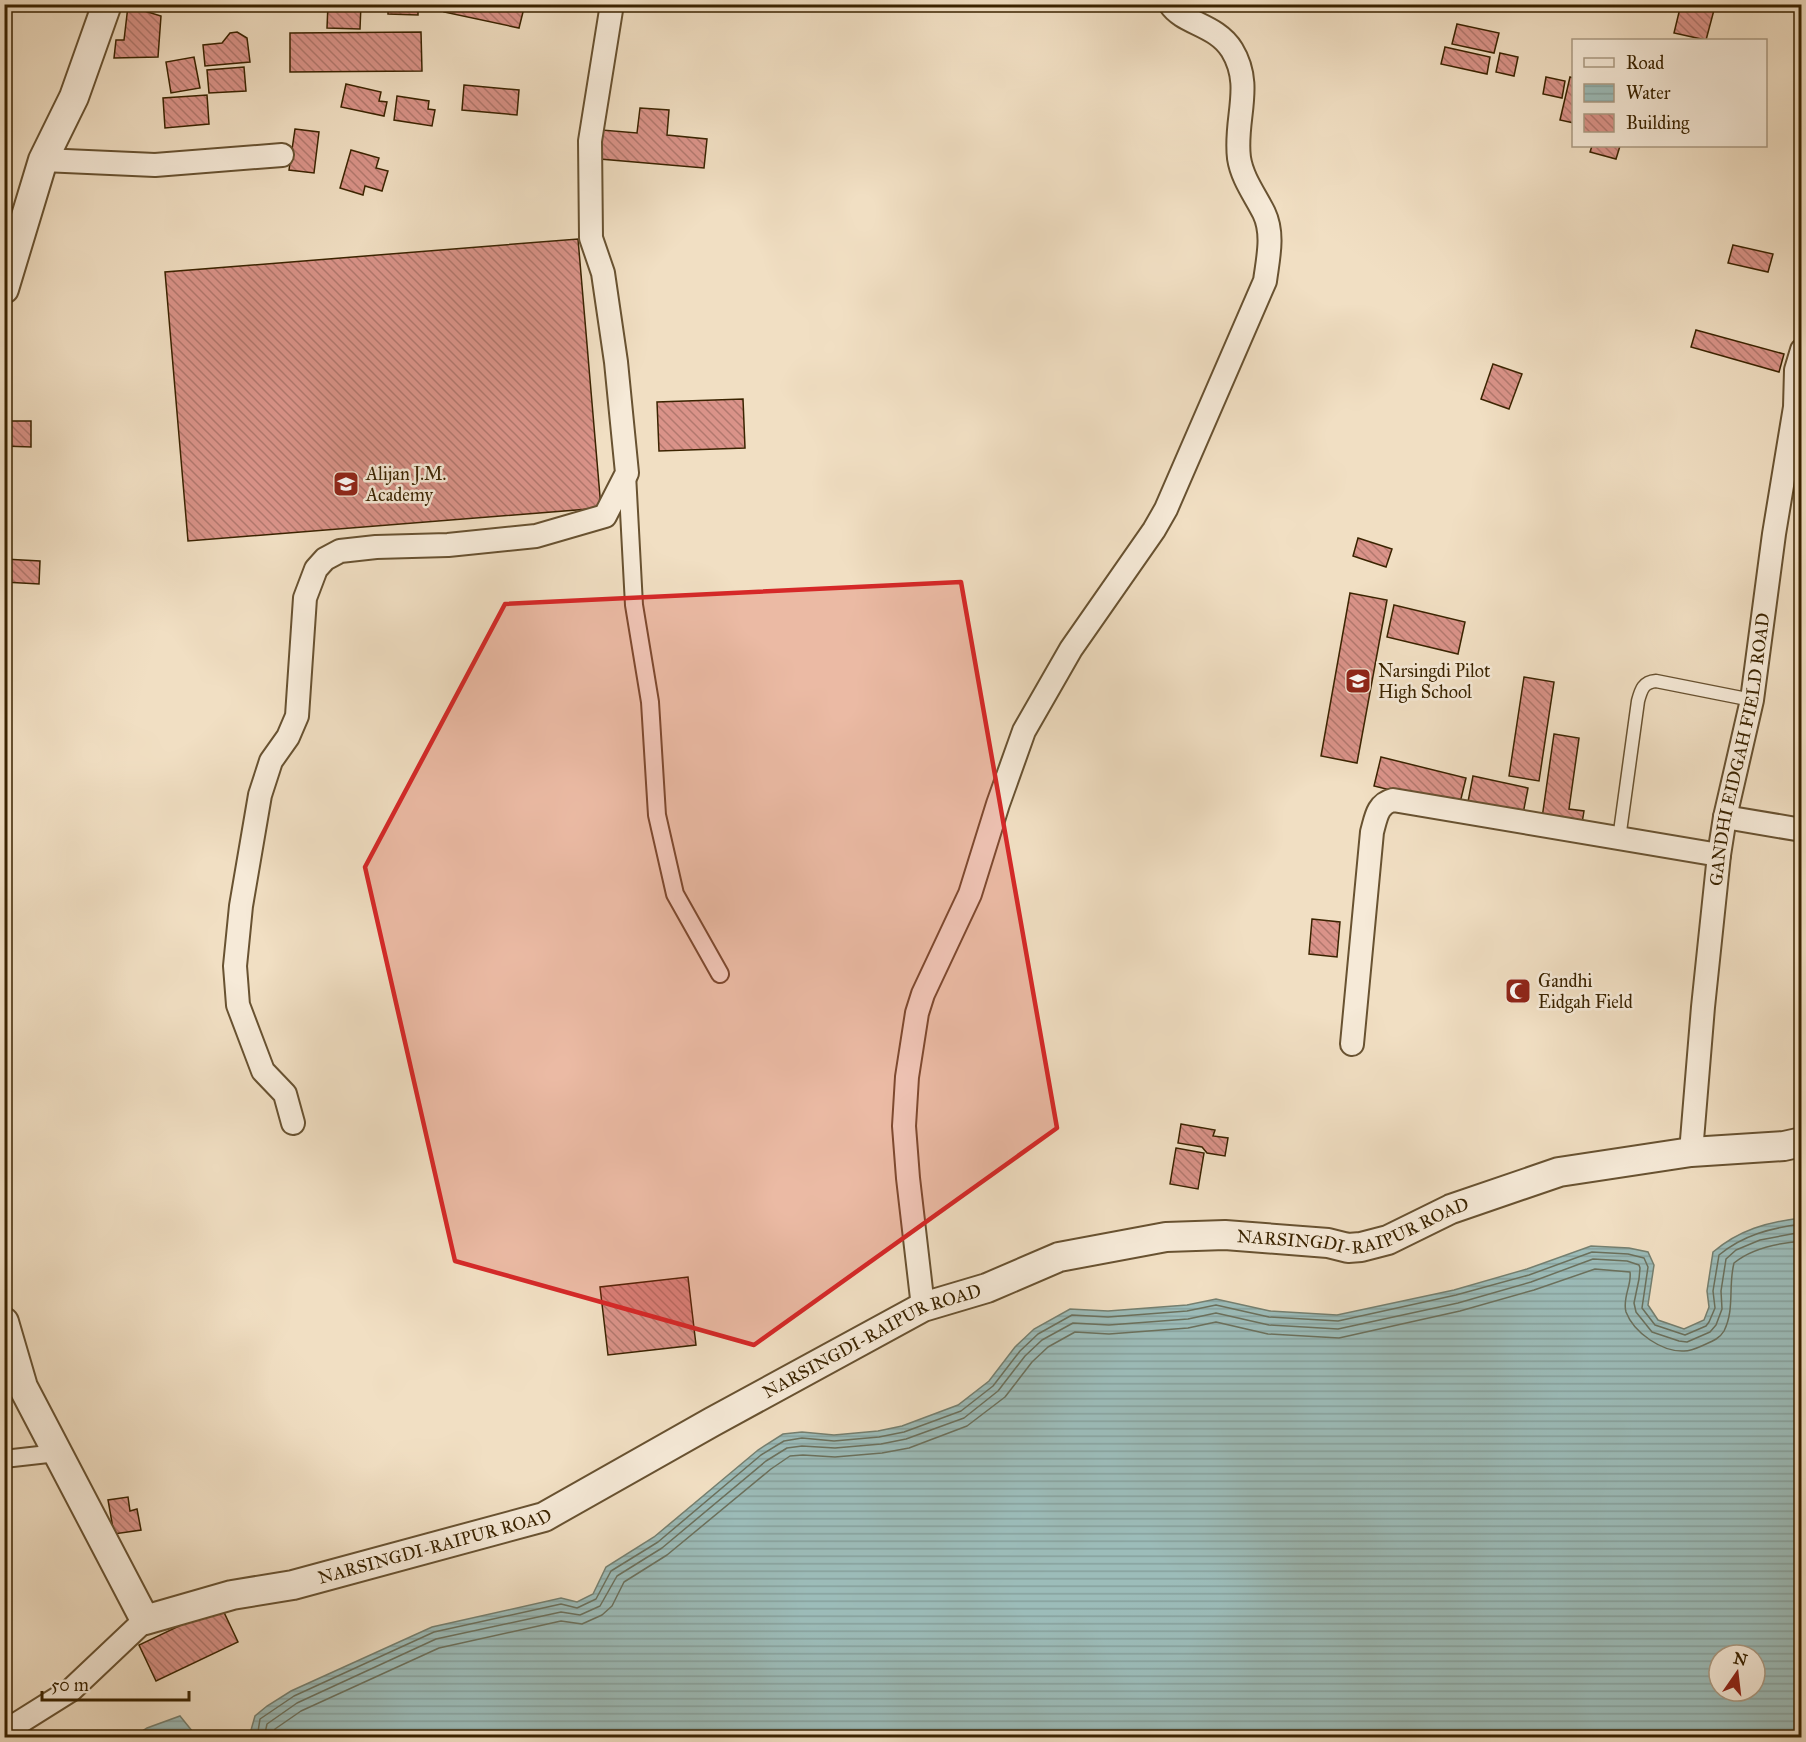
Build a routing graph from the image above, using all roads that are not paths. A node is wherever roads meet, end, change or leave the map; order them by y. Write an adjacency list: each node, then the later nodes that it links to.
1 (107, 4): 5 (street)
2 (612, 4): 8 (street)
3 (1170, 4): 19 (street)
4 (282, 155): 5 (street)
5 (43, 160): 6 (street)
6 (4, 289)
7 (1802, 350): 9 (street, GANDHI EIDGAH FIELD ROAD)
8 (627, 473): 14 (street); 16 (street)
9 (1752, 700): 10 (street, GANDHI EIDGAH FIELD ROAD); 12 (lane)
10 (1725, 817): 11 (street); 13 (street, GANDHI EIDGAH FIELD ROAD)
11 (1802, 830)
12 (1619, 839): 13 (street); 15 (street)
13 (1719, 855): 18 (street, GANDHI EIDGAH FIELD ROAD)
14 (720, 974)
15 (1352, 1044)
16 (293, 1123)
17 (1802, 1142): 18 (street, NARSINGDI-RAIPUR ROAD)
18 (1691, 1152): 19 (street, NARSINGDI-RAIPUR ROAD)
19 (923, 1307): 23 (street, NARSINGDI-RAIPUR ROAD)
20 (4, 1322): 21 (street)
21 (57, 1453): 22 (street); 23 (street)
22 (4, 1459)
23 (145, 1620): 24 (street, NARSINGDI-RAIPUR ROAD)
24 (4, 1732)

